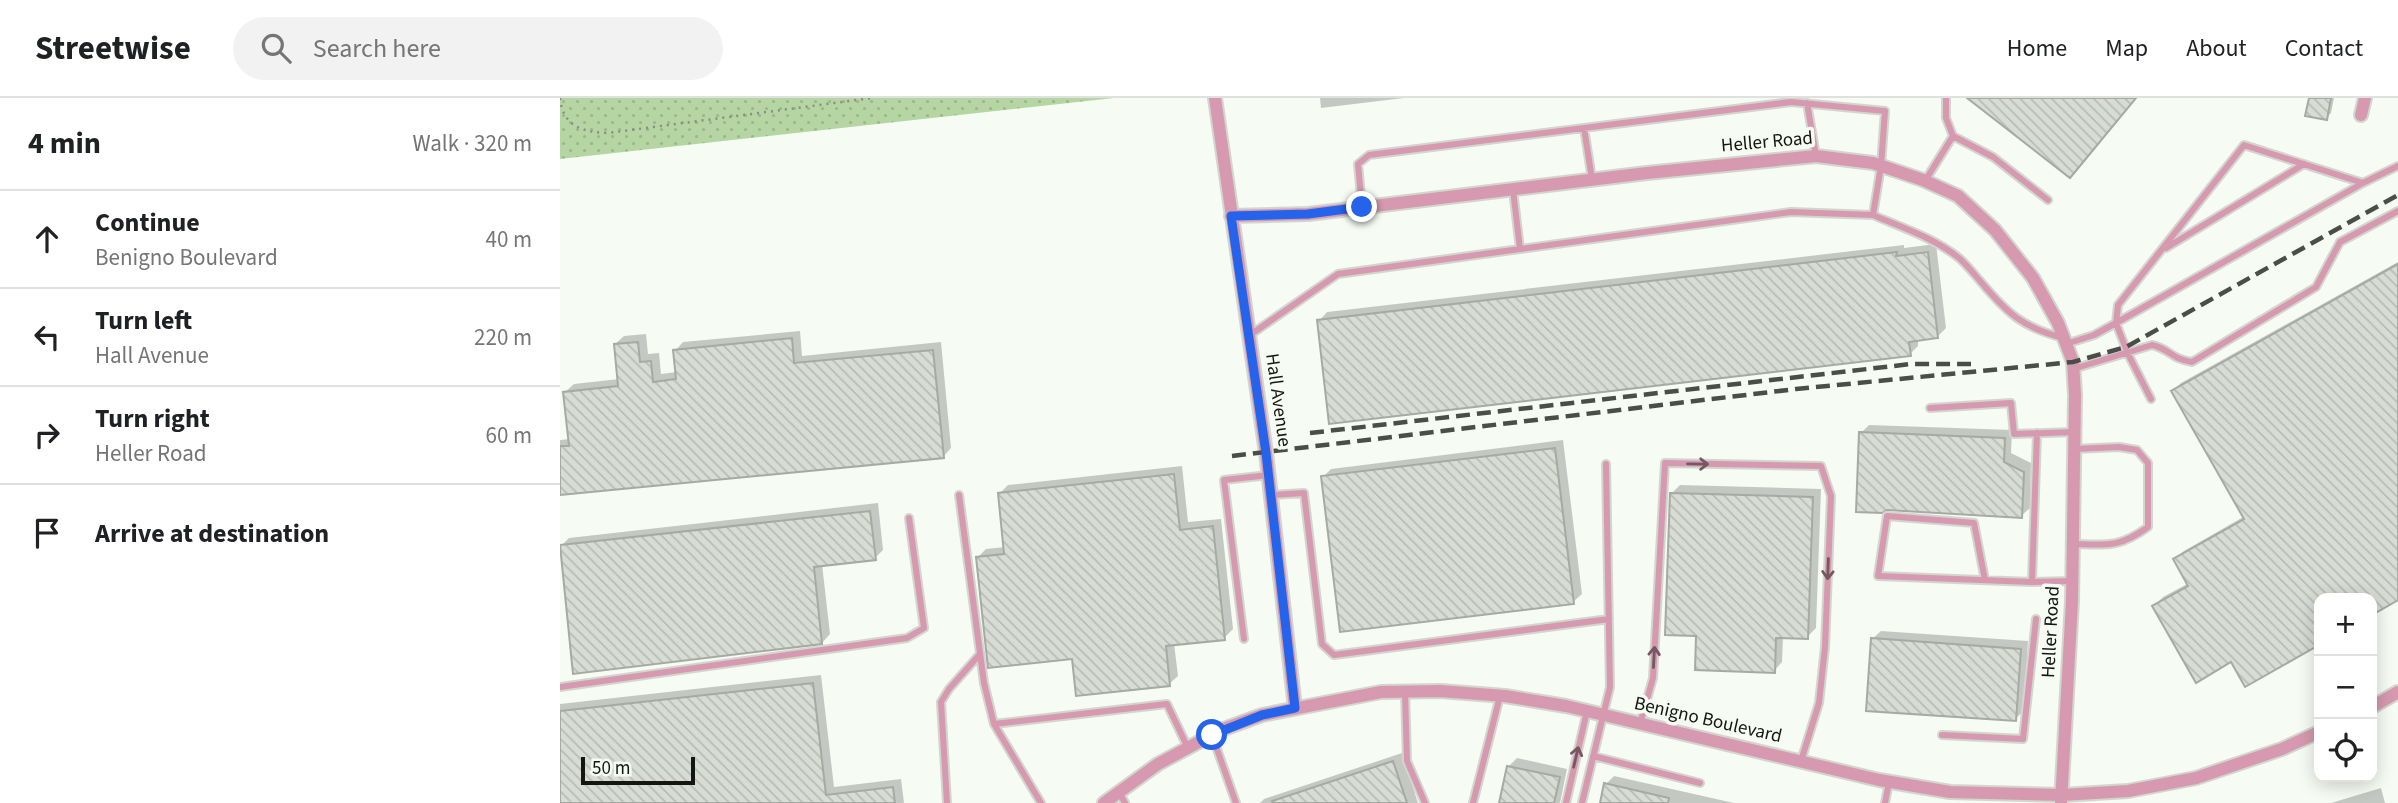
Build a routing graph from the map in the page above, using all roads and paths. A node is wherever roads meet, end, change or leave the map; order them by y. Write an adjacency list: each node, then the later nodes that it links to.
1 (872, 98): 5 (path)
2 (1215, 98): 22 (street, Hall Avenue)
3 (1946, 98): 9 (lane)
4 (2364, 98): 7 (street)
5 (560, 99)
6 (1807, 103): 8 (lane); 10 (lane); 12 (lane)
7 (2361, 115)
8 (1584, 128): 14 (lane); 19 (lane)
9 (1953, 136): 15 (lane); 18 (lane)
10 (1816, 156): 12 (street, Heller Road); 14 (street, Heller Road)
11 (2304, 164): 16 (lane); 24 (lane); 24 (lane)
12 (1881, 166): 15 (street, Heller Road); 21 (lane)
13 (2397, 169): 16 (lane)
14 (1591, 179): 17 (street, Heller Road)
15 (1925, 181): 27 (street, Heller Road)
16 (2362, 183): 25 (lane)
17 (1513, 189): 19 (street, Heller Road); 23 (lane)
18 (2048, 200)
19 (1362, 207): 22 (street, Heller Road)
20 (2398, 211): 28 (lane)
21 (1873, 215): 23 (lane); 27 (lane)
22 (1231, 216): 26 (street, Hall Avenue)
23 (1520, 249): 26 (lane)
24 (2161, 250): 25 (lane)
25 (2116, 323): 27 (lane); 28 (lane)
26 (1249, 336): 36 (street, Hall Avenue)
27 (2065, 341): 29 (street, Heller Road)
28 (2128, 354): 29 (lane); 30 (lane)
29 (2073, 369): 32 (street, Heller Road)
30 (2151, 399)
31 (1930, 408): 33 (lane)
32 (2075, 432): 33 (lane); 34 (street, Heller Road)
33 (2037, 433): 43 (lane)
34 (2074, 449): 40 (street, Heller Road); 40 (lane)
35 (1606, 464): 44 (lane)
36 (1269, 475): 38 (street, Hall Avenue); 46 (lane)
37 (959, 495): 47 (lane)
38 (1271, 495): 44 (lane); 53 (street, Hall Avenue)
39 (909, 518): 48 (lane)
40 (2073, 544): 42 (street, Heller Road)
41 (1985, 580): 41 (lane); 43 (lane)
42 (2072, 581): 43 (lane); 67 (street, Heller Road)
43 (2032, 582)
44 (1609, 619): 55 (lane)
45 (2036, 619): 60 (lane)
46 (1244, 639)
47 (980, 654): 57 (lane); 68 (lane)
48 (560, 687)
49 (1405, 692): 51 (street, Benigno Boulevard); 53 (street, Benigno Boulevard); 72 (lane)
50 (2398, 692): 52 (street)
51 (1500, 696): 54 (street, Benigno Boulevard); 73 (lane)
52 (2377, 704)
53 (1295, 708): 59 (street, Benigno Boulevard)
54 (1587, 711): 55 (street, Benigno Boulevard); 74 (lane, one-way to 54)
55 (1602, 715): 56 (street, Benigno Boulevard); 62 (lane)
56 (1640, 723): 63 (street, Benigno Boulevard); 63 (lane, one-way to 63)
57 (994, 724): 61 (lane); 69 (lane)
58 (2314, 734): 67 (street, Benigno Boulevard)
59 (1212, 735): 61 (street, Benigno Boulevard); 71 (lane)
60 (1942, 735)
61 (1188, 748): 66 (street, Benigno Boulevard)
62 (1593, 756): 65 (lane); 75 (lane)
63 (1801, 761): 64 (street, Benigno Boulevard)
64 (1889, 782): 67 (street, Benigno Boulevard); 76 (lane)
65 (1700, 783)
66 (1122, 798): 70 (street, Benigno Boulevard)
67 (2062, 799)
68 (947, 803)
69 (1041, 803)
70 (1104, 803)
71 (1236, 803)
72 (1425, 803)
73 (1473, 803)
74 (1566, 803)
75 (1582, 803)
76 (1885, 803)

